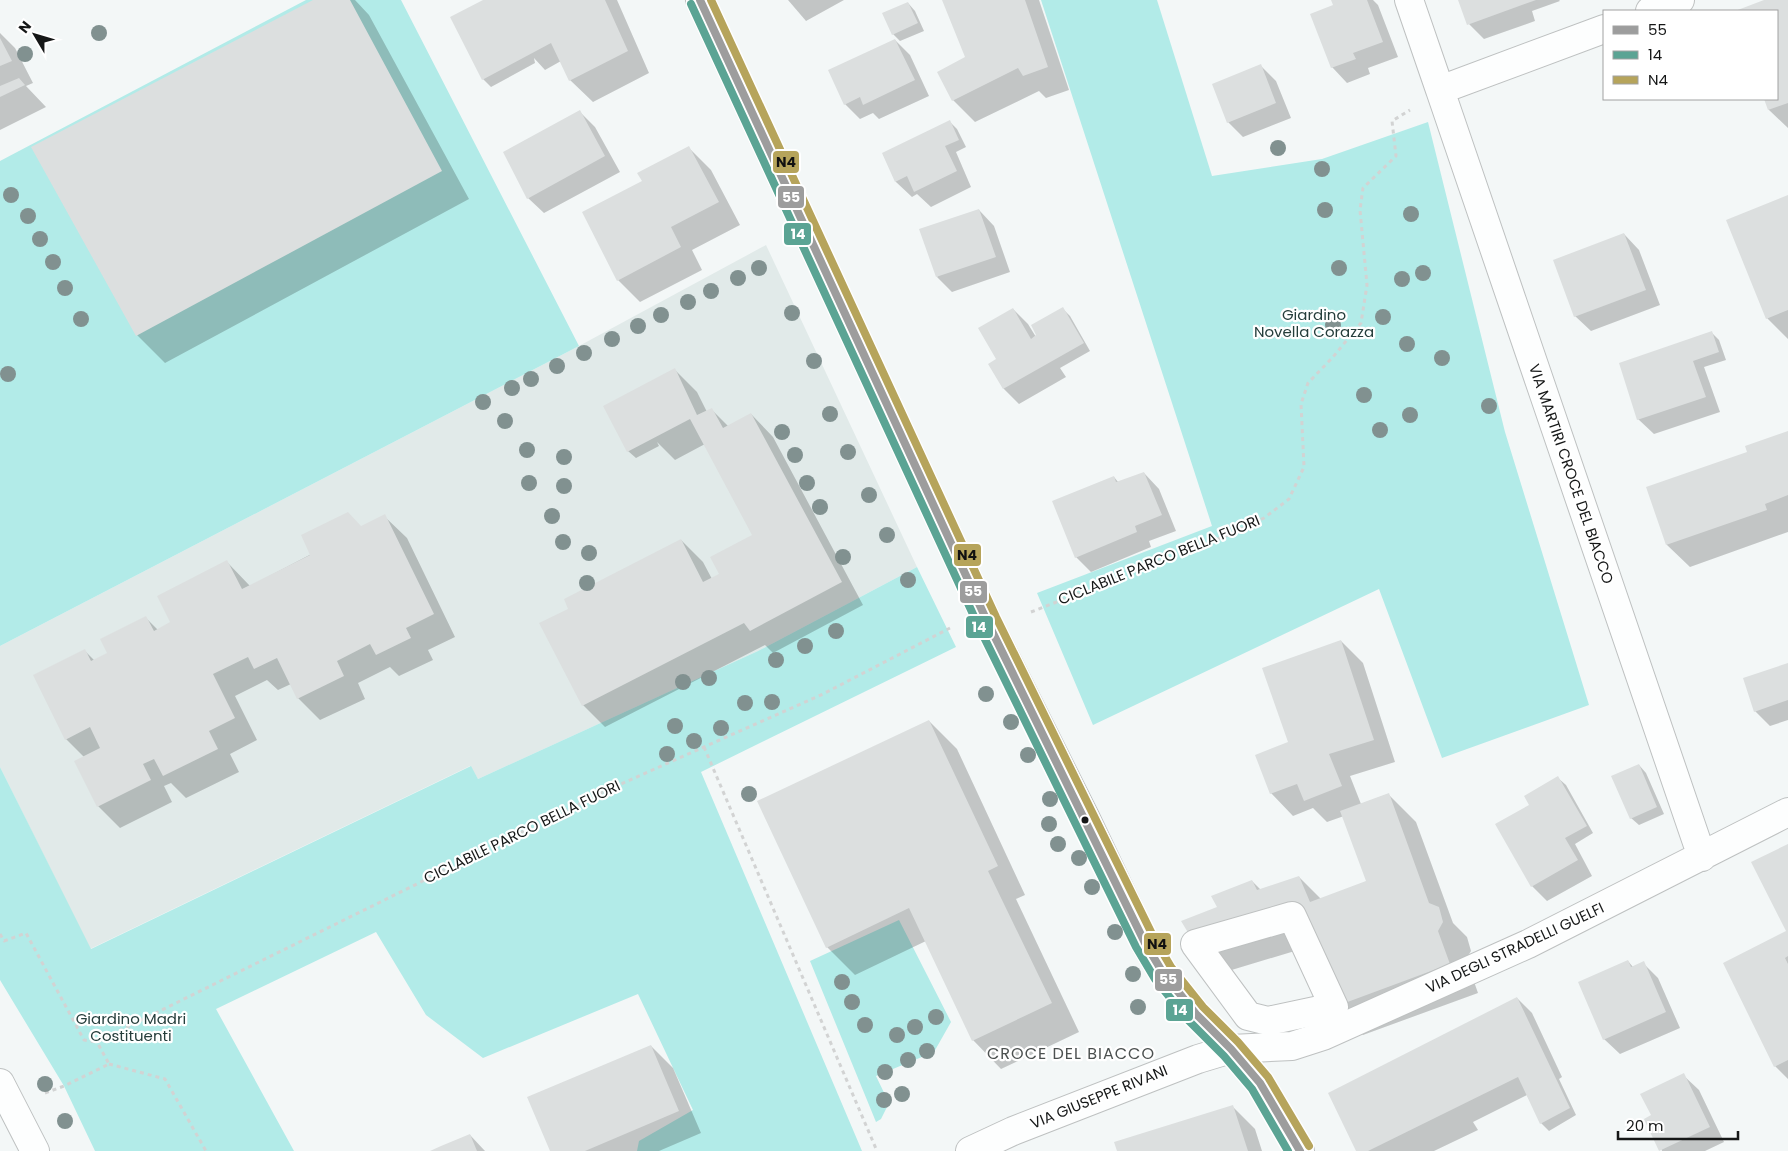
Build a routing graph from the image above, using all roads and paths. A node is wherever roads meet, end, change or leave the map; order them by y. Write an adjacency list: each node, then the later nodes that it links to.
1 (700, 0): 15 (street)
2 (1409, 0): 6 (street, VIA MARTIRI CROCE DEL BIACCO)
3 (1680, 0): 4 (street)
4 (1653, 10)
5 (1603, 28): 6 (street)
6 (1440, 90): 7 (path, CICLABILE PARCO BELLA FUORI); 11 (street, VIA MARTIRI CROCE DEL BIACCO)
7 (1031, 612)
8 (950, 628): 9 (path, CICLABILE PARCO BELLA FUORI)
9 (704, 747): 14 (path, CICLABILE PARCO BELLA FUORI); 20 (path)
10 (1788, 812): 11 (street, VIA DEGLI STRADELLI GUELFI)
11 (1702, 857): 15 (street, VIA DEGLI STRADELLI GUELFI)
12 (0, 934): 14 (path)
13 (1196, 944): 13 (street)
14 (97, 1042): 16 (path)
15 (1231, 1049): 21 (street, VIA GIUSEPPE RIVANI); 22 (street)
16 (109, 1064): 17 (path); 19 (path)
17 (6, 1093): 18 (street)
18 (35, 1151)
19 (206, 1151)
20 (876, 1151)
21 (970, 1151)
22 (1300, 1151)

